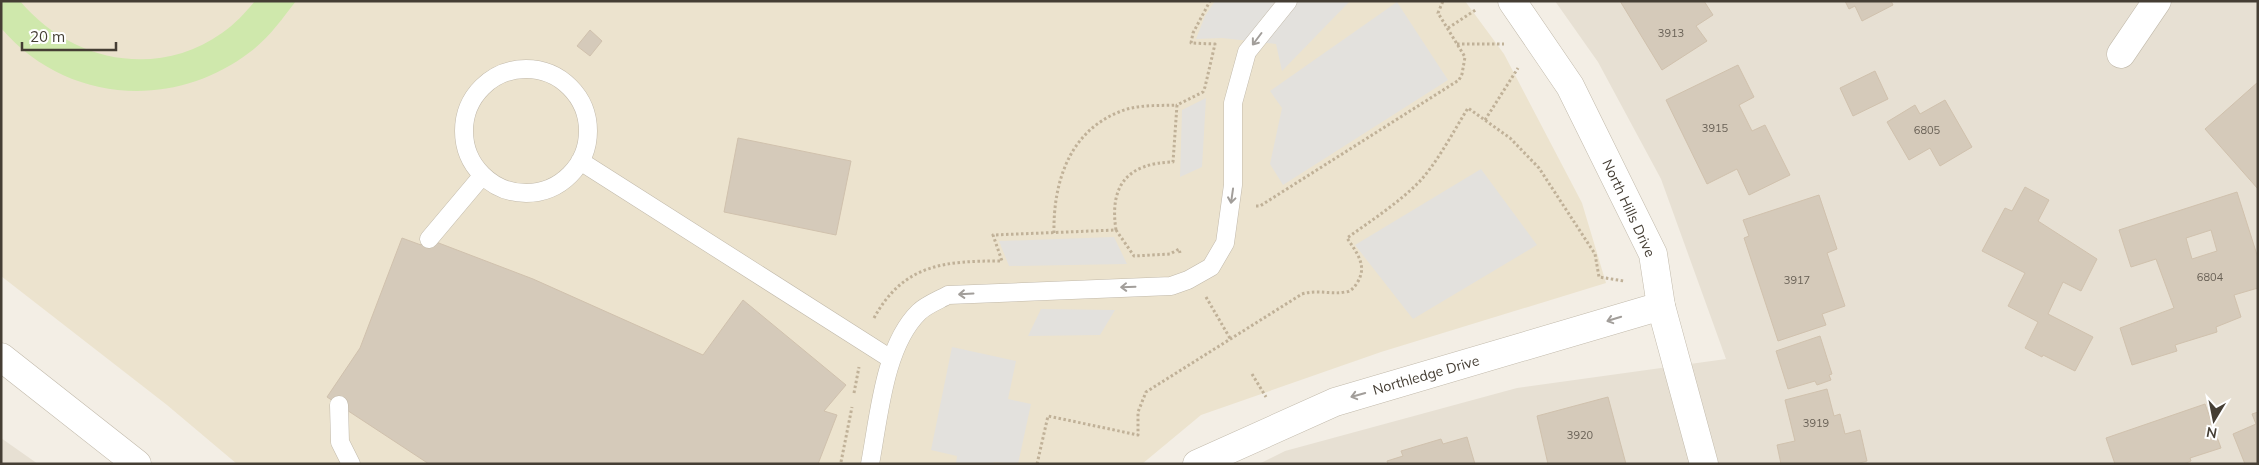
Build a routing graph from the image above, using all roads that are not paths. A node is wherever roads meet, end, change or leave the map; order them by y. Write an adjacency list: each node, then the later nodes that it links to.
1 (1288, 1): 10 (lane, one-way to 10)
2 (1512, 1): 8 (street, North Hills Drive)
3 (2157, 1): 4 (street)
4 (2121, 54)
5 (580, 161): 6 (lane); 6 (lane); 10 (lane)
6 (482, 176): 7 (lane)
7 (429, 239)
8 (1661, 306): 15 (street, Northledge Drive, one-way to 15); 16 (street, North Hills Drive)
9 (1, 357): 12 (street)
10 (891, 359): 14 (lane)
11 (339, 405): 13 (lane)
12 (137, 464)
13 (351, 464)
14 (870, 464)
15 (1197, 464)
16 (1704, 464)

